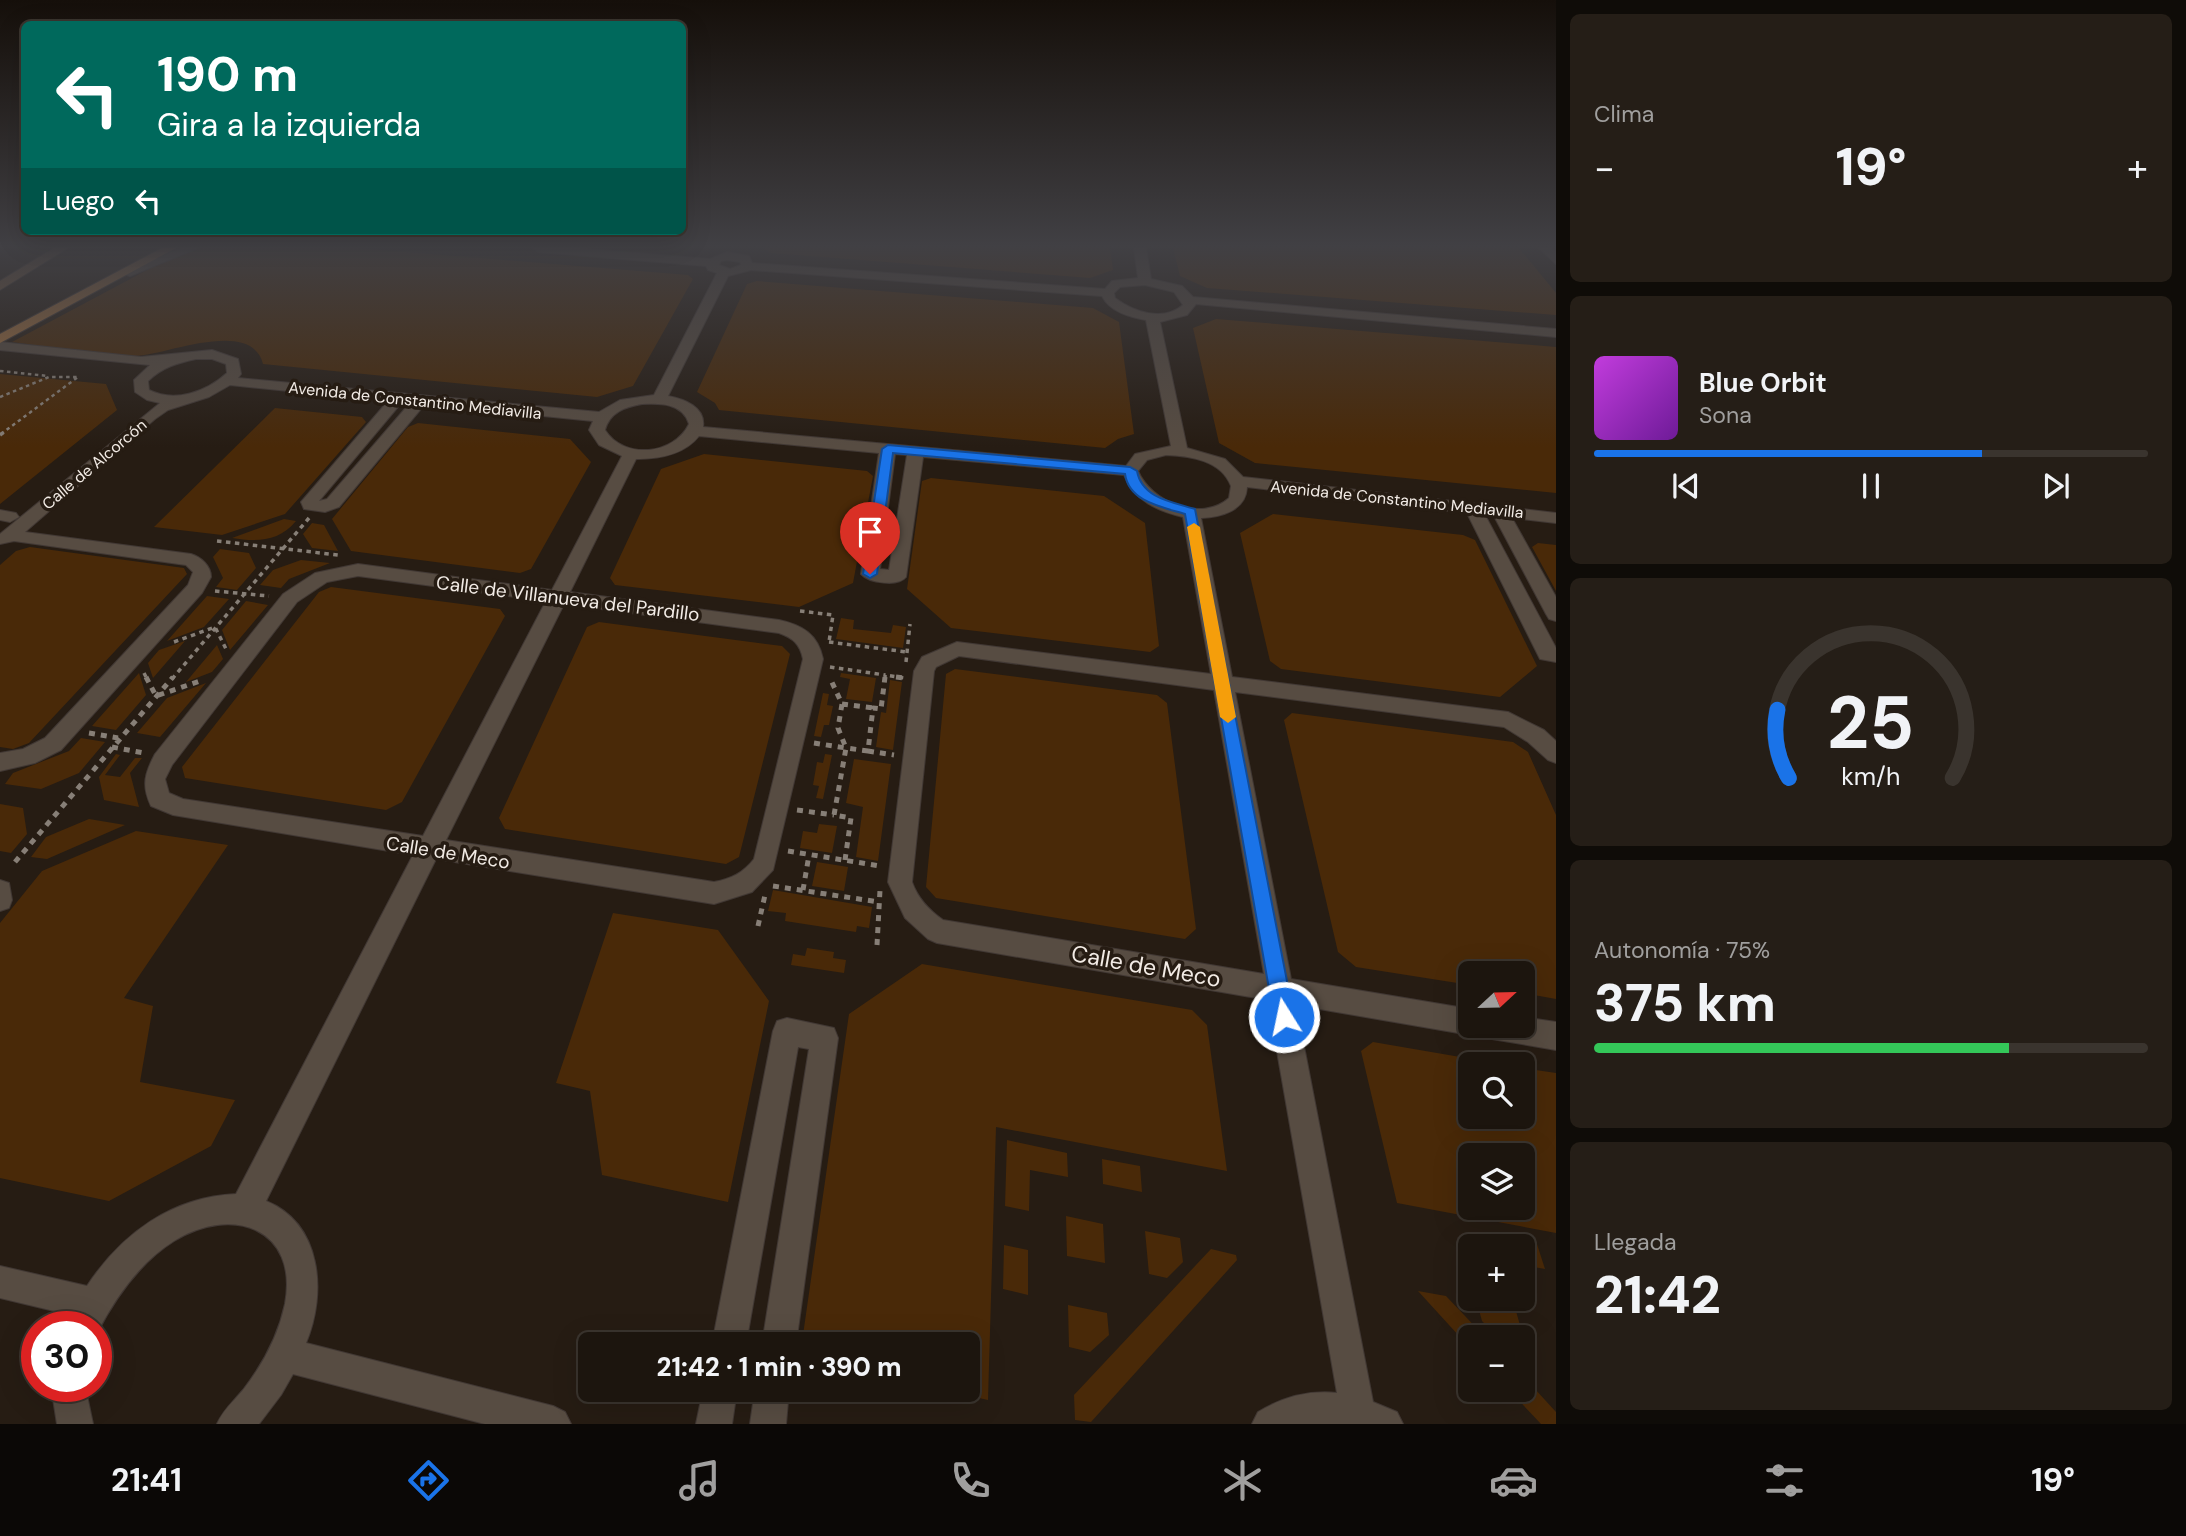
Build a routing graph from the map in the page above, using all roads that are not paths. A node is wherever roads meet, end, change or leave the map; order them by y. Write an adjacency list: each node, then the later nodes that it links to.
1 (47, 314): 8 (main road)
2 (697, 314): 17 (street)
3 (1142, 314): 6 (street)
4 (1178, 314): 6 (street)
5 (1350, 314): 7 (street)
6 (1152, 317): 23 (street)
7 (1556, 333)
8 (0, 339)
9 (0, 346): 12 (street)
10 (0, 355): 12 (street)
11 (191, 356): 12 (street); 13 (street); 14 (street, Calle de Alcorcón)
12 (61, 358): 14 (street)
13 (228, 381): 15 (street, Calle de Alcorcón); 16 (street, Avenida de Constantino Mediavilla)
14 (141, 388): 15 (street); 31 (street, Calle de Alcorcón)
15 (194, 397): 31 (street, Calle de Alcorcón)
16 (398, 398): 18 (street, Avenida de Constantino Mediavilla); 18 (street)
17 (659, 399): 19 (street); 20 (street)
18 (421, 400): 19 (street, Avenida de Constantino Mediavilla)
19 (602, 417): 24 (street)
20 (696, 430): 21 (street); 24 (street)
21 (888, 449): 22 (street); 22 (street)
22 (916, 451): 25 (street)
23 (1180, 451): 25 (street); 26 (street)
24 (631, 453): 32 (street)
25 (1130, 471): 29 (street)
26 (1238, 481): 27 (street, Avenida de Constantino Mediavilla); 29 (street)
27 (1473, 508): 28 (street, Avenida de Constantino Mediavilla); 34 (street)
28 (1500, 511): 30 (street, Avenida de Constantino Mediavilla); 33 (street)
29 (1191, 512): 35 (street)
30 (1556, 517)
31 (4, 527): 37 (street)
32 (560, 596): 38 (street, Calle de Villanueva del Pardillo); 39 (street); 40 (street, Calle de Villanueva del Pardillo)
33 (1556, 614)
34 (1556, 655)
35 (1222, 682): 36 (street); 43 (street); 43 (street, Calle de Meco)
36 (1556, 754)
37 (3, 762)
38 (156, 789): 39 (street, Calle de Meco)
39 (429, 849): 40 (street, Calle de Meco); 47 (street)
40 (748, 883)
41 (0, 891): 42 (street)
42 (0, 900)
43 (1279, 988): 44 (street, Calle de Meco); 57 (street)
44 (1458, 1020)
45 (1535, 1033): 46 (street)
46 (1556, 1037)
47 (245, 1209): 50 (street); 53 (street)
48 (0, 1282): 49 (street)
49 (77, 1311)
50 (91, 1311)
51 (731, 1332): 52 (street)
52 (781, 1332)
53 (286, 1355): 59 (street); 60 (street)
54 (71, 1402): 58 (street)
55 (718, 1402): 61 (street)
56 (771, 1402): 62 (street)
57 (1371, 1418): 63 (street)
58 (75, 1424)
59 (235, 1424)
60 (553, 1424)
61 (714, 1424)
62 (768, 1424)
63 (1270, 1424)

